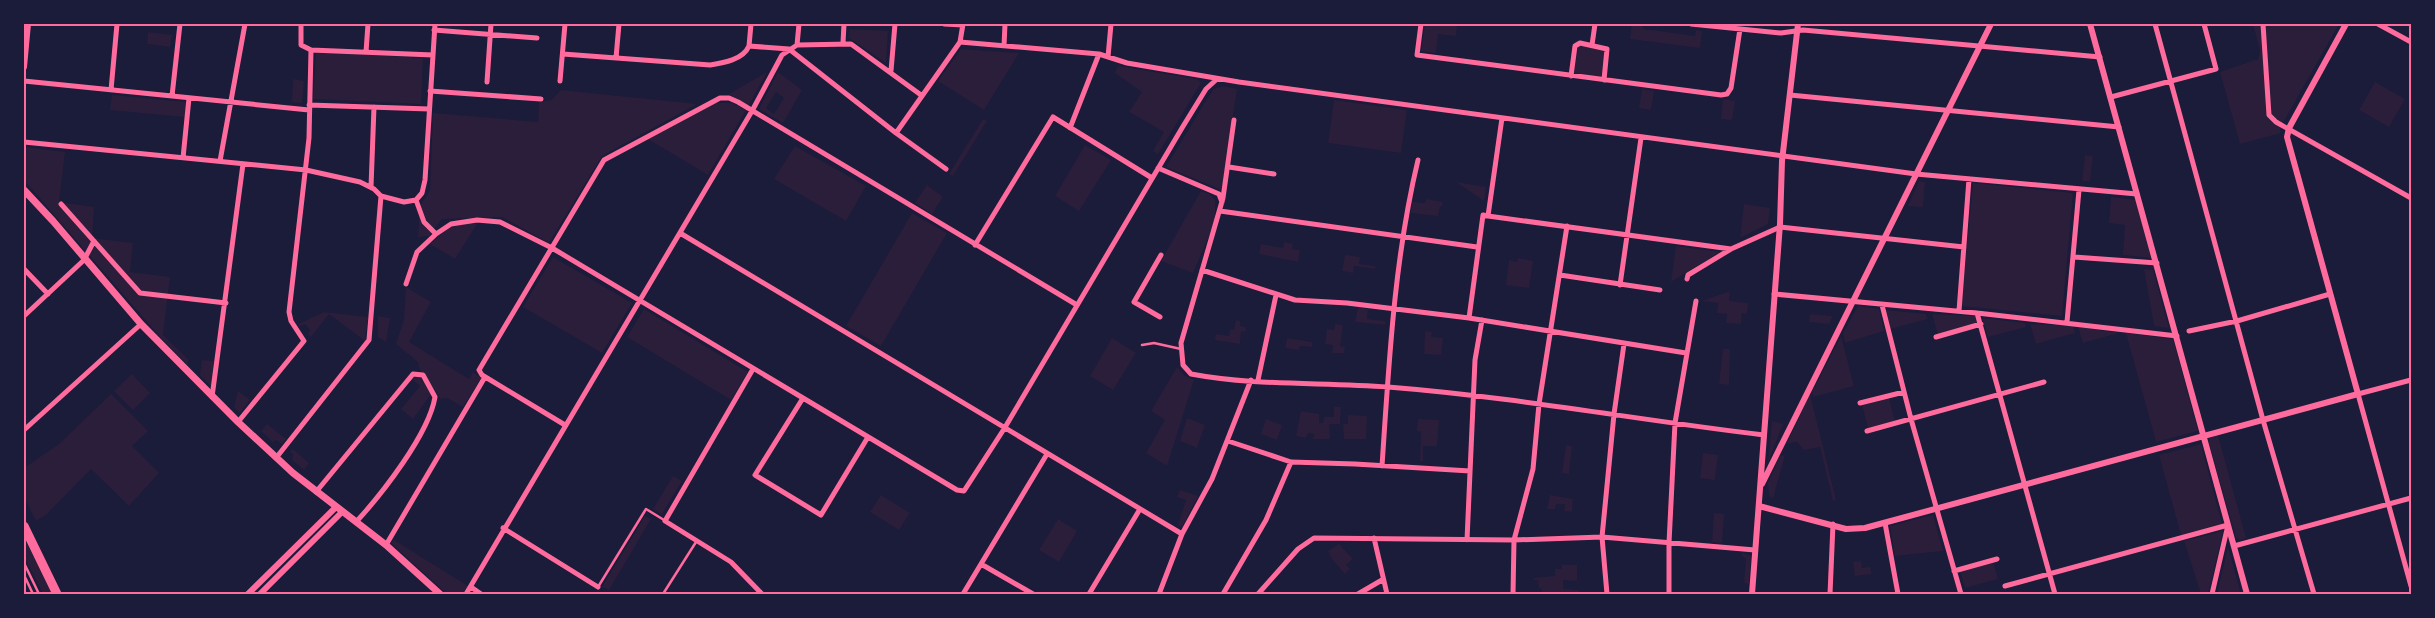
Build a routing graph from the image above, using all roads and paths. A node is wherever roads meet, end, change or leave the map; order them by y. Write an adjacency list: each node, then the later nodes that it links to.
1 (28, 24): 43 (street)
2 (117, 24): 62 (street)
3 (180, 24): 66 (street)
4 (245, 24): 70 (street)
5 (301, 24): 45 (street)
6 (368, 24): 46 (street)
7 (435, 24): 31 (street)
8 (492, 24): 33 (street)
9 (565, 24): 47 (street)
10 (619, 24): 52 (street)
11 (750, 24): 40 (street)
12 (799, 24): 38 (street)
13 (844, 24): 37 (street)
14 (895, 24): 54 (street)
15 (944, 24): 29 (street)
16 (1005, 24): 41 (street)
17 (1111, 24): 50 (street)
18 (1421, 24): 55 (street)
19 (1595, 24): 39 (street)
20 (1691, 24): 30 (street)
21 (1798, 24): 32 (street)
22 (1991, 24): 42 (street)
23 (2090, 24): 51 (street)
24 (2155, 24): 58 (street)
25 (2204, 24): 58 (street)
26 (2263, 24): 80 (street)
27 (2346, 24): 80 (street)
28 (2378, 24): 36 (street)
29 (963, 25): 35 (street)
30 (1740, 29): 32 (street); 57 (street)
31 (434, 30): 33 (street); 49 (street)
32 (1798, 31): 42 (street); 65 (street)
33 (491, 35): 34 (street); 61 (street)
34 (536, 38)
35 (960, 42): 41 (street); 64 (street)
36 (2411, 42)
37 (843, 43): 38 (street); 54 (street)
38 (797, 45): 44 (street)
39 (1592, 45): 55 (street); 57 (street)
40 (749, 46): 44 (street); 52 (street)
41 (1004, 46): 48 (street)
42 (1980, 46): 51 (street); 74 (street)
43 (25, 48): 53 (street)
44 (788, 49): 75 (street); 81 (street)
45 (310, 50): 46 (street); 71 (street)
46 (366, 52): 49 (street)
47 (563, 54): 52 (street); 60 (street)
48 (1099, 54): 50 (street); 79 (street)
49 (432, 55): 63 (street)
50 (1108, 57): 56 (street)
51 (2100, 57): 67 (street)
52 (616, 58)
53 (24, 67)
54 (891, 71): 64 (street)
55 (1571, 76): 57 (street)
56 (1217, 79): 76 (street); 90 (street)
57 (1604, 80)
58 (2171, 80): 67 (street); 149 (street)
59 (24, 81): 62 (street)
60 (560, 81)
61 (487, 82)
62 (111, 90): 66 (street)
63 (430, 91): 69 (street); 73 (street)
64 (921, 95): 81 (street)
65 (1790, 95): 74 (street); 84 (street)
66 (172, 96): 68 (street)
67 (2110, 97): 78 (street)
68 (189, 98): 70 (street); 85 (street)
69 (541, 99)
70 (231, 102): 71 (street); 87 (street)
71 (309, 107): 72 (street); 92 (street)
72 (374, 107): 73 (street); 97 (street)
73 (429, 109): 103 (street)
74 (1948, 111): 78 (street); 94 (street)
75 (752, 112): 110 (street); 116 (street); 119 (street)
76 (1502, 118): 82 (street); 107 (street)
77 (1234, 120): 89 (street)
78 (2119, 127): 100 (street)
79 (1070, 128): 95 (street); 116 (street)
80 (2289, 128): 101 (street); 134 (street)
81 (896, 132): 91 (street)
82 (1641, 138): 84 (street); 112 (street)
83 (24, 142): 85 (street)
84 (1783, 157): 94 (street); 109 (street)
85 (183, 158): 87 (street)
86 (1418, 160): 114 (street)
87 (220, 161): 88 (street)
88 (243, 164): 92 (street); 139 (street)
89 (1228, 167): 93 (street); 105 (street)
90 (1158, 168): 95 (street); 105 (street)
91 (946, 169)
92 (306, 170): 97 (street); 179 (street)
93 (1274, 174)
94 (1916, 174): 96 (street); 113 (street)
95 (1152, 178): 141 (street)
96 (1969, 179): 99 (street); 118 (street)
97 (371, 187): 102 (street)
98 (24, 190): 123 (main road)
99 (2079, 190): 100 (street); 122 (street)
100 (2137, 194): 124 (street)
101 (2410, 195)
102 (381, 196): 103 (street); 190 (street)
103 (416, 200): 111 (street)
104 (60, 204): 115 (street)
105 (1222, 204): 106 (street)
106 (1220, 211): 114 (street); 126 (street)
107 (1488, 216): 108 (street); 117 (street)
108 (1567, 226): 112 (street); 127 (street)
109 (1780, 227): 113 (street); 120 (street); 133 (street)
110 (680, 233): 137 (street); 182 (street)
111 (436, 234): 119 (street); 129 (street)
112 (1628, 234): 120 (street); 130 (street)
113 (1884, 237): 118 (street); 138 (street)
114 (1403, 238): 117 (street); 142 (street)
115 (94, 241): 123 (street); 139 (street)
116 (976, 245): 141 (street)
117 (1478, 247): 147 (street)
118 (1964, 247): 143 (street)
119 (552, 248): 137 (street); 162 (street)
120 (1730, 248): 128 (street)
121 (1161, 255): 146 (street)
122 (2074, 257): 124 (street); 150 (street)
123 (84, 260): 132 (street); 151 (main road)
124 (2157, 264): 155 (street)
125 (24, 269): 132 (street)
126 (1202, 270): 135 (street); 159 (street)
127 (1560, 275): 130 (street); 154 (street)
128 (1687, 279)
129 (406, 284)
130 (1620, 285): 131 (street)
131 (1660, 290)
132 (48, 294): 145 (street)
133 (1774, 294): 138 (street); 185 (street)
134 (2330, 294): 149 (street); 170 (street)
135 (1276, 295): 142 (street); 164 (street)
136 (1696, 300): 160 (street)
137 (640, 301): 161 (street); 181 (street)
138 (1852, 302): 140 (street); 195 (street)
139 (226, 303): 171 (street)
140 (1882, 304): 143 (street); 168 (street)
141 (1077, 305): 182 (street)
142 (1394, 309): 147 (street); 167 (street)
143 (1959, 311): 144 (street)
144 (1978, 313): 150 (street); 152 (street)
145 (24, 316)
146 (1160, 317)
147 (1469, 318): 148 (street)
148 (1482, 320): 154 (street); 172 (street)
149 (2237, 321): 153 (street); 178 (street)
150 (2067, 322): 155 (street)
151 (141, 324): 171 (main road); 183 (street)
152 (1981, 324): 156 (street); 169 (street)
153 (2189, 331)
154 (1550, 332): 157 (street); 175 (street)
155 (2176, 336): 186 (street)
156 (1936, 337)
157 (1624, 344): 160 (street); 176 (street)
158 (1142, 345): 159 (lane)
159 (1181, 349): 163 (street)
160 (1686, 353): 180 (street)
161 (753, 369): 173 (street); 203 (street)
162 (485, 378): 181 (street); 218 (street)
163 (1251, 380): 164 (street); 188 (street)
164 (1258, 380): 167 (street)
165 (2411, 380): 170 (street)
166 (2044, 382): 169 (street)
167 (1387, 387): 172 (street); 192 (street)
168 (1904, 392): 174 (street); 177 (street)
169 (1999, 394): 177 (street); 194 (street)
170 (2358, 394): 178 (street); 198 (street)
171 (212, 396): 179 (main road)
172 (1473, 396): 175 (street); 193 (street)
173 (803, 398): 187 (street); 187 (street)
174 (1860, 403)
175 (1539, 404): 176 (street); 216 (street)
176 (1614, 414): 180 (street); 212 (street)
177 (1911, 419): 184 (street); 201 (street)
178 (2263, 420): 186 (street); 210 (street)
179 (238, 422): 190 (main road)
180 (1675, 423): 185 (street); 217 (street)
181 (565, 425): 209 (street)
182 (1004, 429): 187 (street); 189 (street)
183 (24, 430)
184 (1867, 431)
185 (1764, 435): 195 (street)
186 (2204, 436): 194 (street); 207 (street)
187 (868, 437)
188 (1228, 441): 191 (street); 211 (street)
189 (1046, 454): 200 (street); 223 (street)
190 (276, 458): 196 (main road)
191 (1291, 462): 192 (street); 246 (street)
192 (1382, 466): 193 (street)
193 (1470, 471): 215 (street)
194 (2025, 484): 201 (street); 225 (street)
195 (1760, 488): 199 (street)
196 (316, 492): 202 (main road); 204 (street)
197 (2411, 498): 198 (street)
198 (2389, 504): 210 (street); 229 (street)
199 (1759, 506): 206 (street); 220 (street)
200 (1140, 509): 211 (street); 244 (street)
201 (1936, 509): 205 (street); 224 (street)
202 (339, 510): 204 (main road); 235 (street); 236 (street)
203 (665, 521): 214 (street); 231 (lane)
204 (356, 522): 218 (main road)
205 (1885, 523): 206 (street); 255 (street)
206 (1832, 524): 254 (street)
207 (2228, 525): 219 (street); 225 (street); 258 (street)
208 (24, 526): 234 (highway)
209 (503, 528): 230 (street); 231 (street)
210 (2296, 529): 219 (street); 260 (street)
211 (1182, 534): 245 (street)
212 (1602, 537): 216 (street); 217 (street); 251 (street)
213 (1374, 538): 215 (street); 227 (street); 247 (street)
214 (697, 540): 240 (lane); 241 (street)
215 (1467, 540): 216 (street)
216 (1514, 540): 250 (street)
217 (1669, 543): 220 (street); 252 (street)
218 (386, 545): 237 (main road)
219 (2234, 546): 259 (street)
220 (1755, 550): 253 (street)
221 (1997, 559): 224 (street)
222 (24, 563): 233 (lane)
223 (981, 564): 242 (street); 243 (street)
224 (1954, 571): 256 (street)
225 (2049, 574): 228 (street); 257 (street)
226 (24, 575): 232 (lane)
227 (1382, 580): 248 (street); 249 (street)
228 (2005, 586)
229 (2411, 586)
230 (471, 587): 238 (street); 239 (street)
231 (598, 587)
232 (33, 593)
233 (39, 594)
234 (58, 594)
235 (248, 594)
236 (260, 594)
237 (440, 594)
238 (466, 594)
239 (481, 594)
240 (663, 594)
241 (762, 594)
242 (963, 594)
243 (1033, 594)
244 (1089, 594)
245 (1159, 594)
246 (1223, 594)
247 (1258, 594)
248 (1358, 594)
249 (1387, 594)
250 (1513, 594)
251 (1607, 594)
252 (1669, 594)
253 (1752, 594)
254 (1830, 594)
255 (1898, 594)
256 (1961, 594)
257 (2055, 594)
258 (2212, 594)
259 (2247, 594)
260 (2314, 594)

